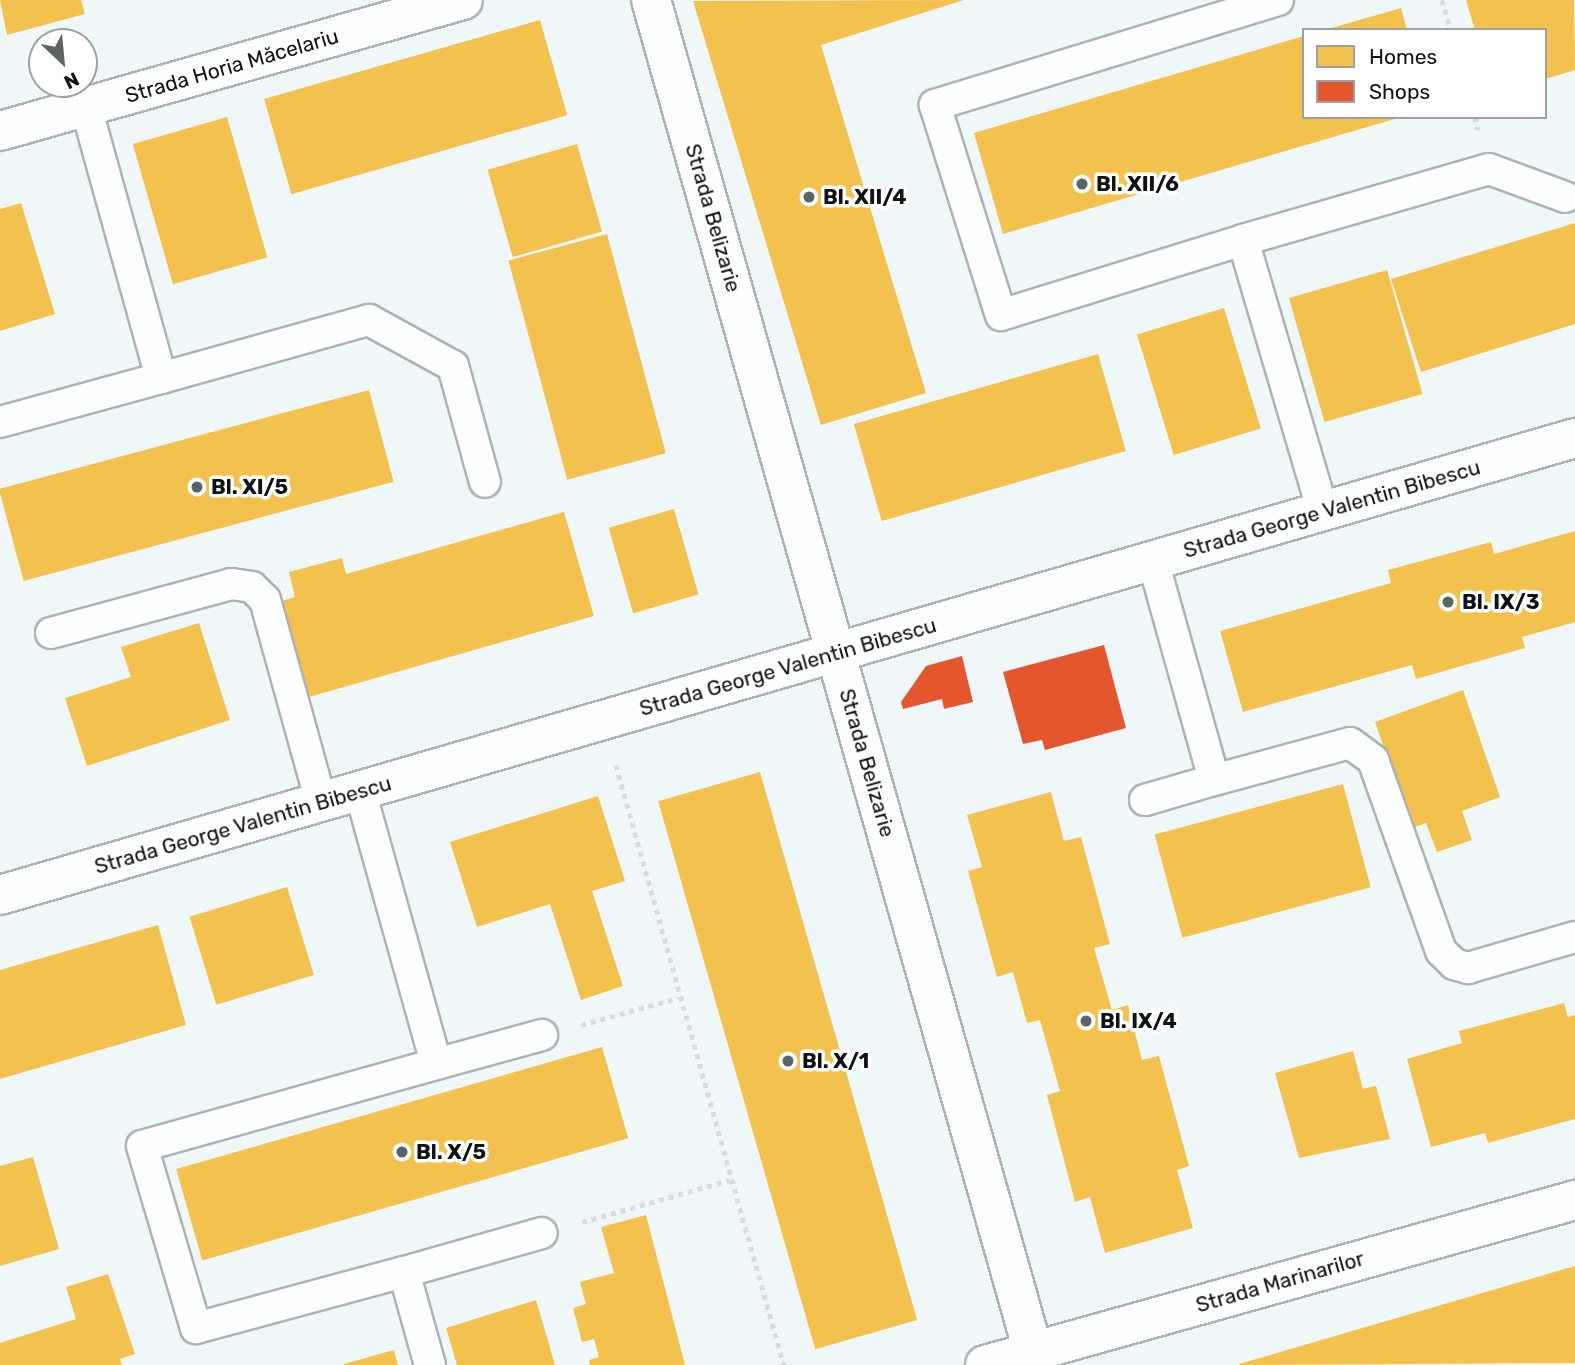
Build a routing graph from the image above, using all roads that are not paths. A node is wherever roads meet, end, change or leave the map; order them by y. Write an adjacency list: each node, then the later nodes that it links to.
1 (463, 0): 5 (street, Strada Horia Măcelariu)
2 (651, 0): 16 (street, Strada Belizarie)
3 (1278, 0): 4 (lane)
4 (1193, 11): 8 (lane)
5 (86, 107): 6 (street, Strada Horia Măcelariu); 9 (lane)
6 (0, 131)
7 (1565, 197): 8 (lane)
8 (1243, 240): 13 (lane)
9 (160, 378): 10 (lane); 12 (lane)
10 (0, 422)
11 (1575, 438): 13 (street, Strada George Valentin Bibescu)
12 (485, 482)
13 (1323, 511): 14 (street, Strada George Valentin Bibescu)
14 (1153, 561): 16 (street, Strada George Valentin Bibescu); 17 (lane)
15 (51, 634): 20 (lane)
16 (835, 653): 18 (street, Strada George Valentin Bibescu); 28 (street, Strada Belizarie)
17 (1214, 780): 19 (lane); 22 (lane)
18 (360, 791): 20 (street, Strada George Valentin Bibescu); 24 (lane)
19 (1145, 800)
20 (321, 802): 21 (street, Strada George Valentin Bibescu)
21 (0, 895)
22 (1575, 937)
23 (542, 1035): 24 (lane)
24 (436, 1064): 27 (lane)
25 (1575, 1200): 28 (street, Strada Marinarilor)
26 (542, 1233): 27 (lane)
27 (404, 1272): 29 (lane)
28 (1035, 1358): 30 (street, Strada Marinarilor)
29 (430, 1365)
30 (985, 1365)

